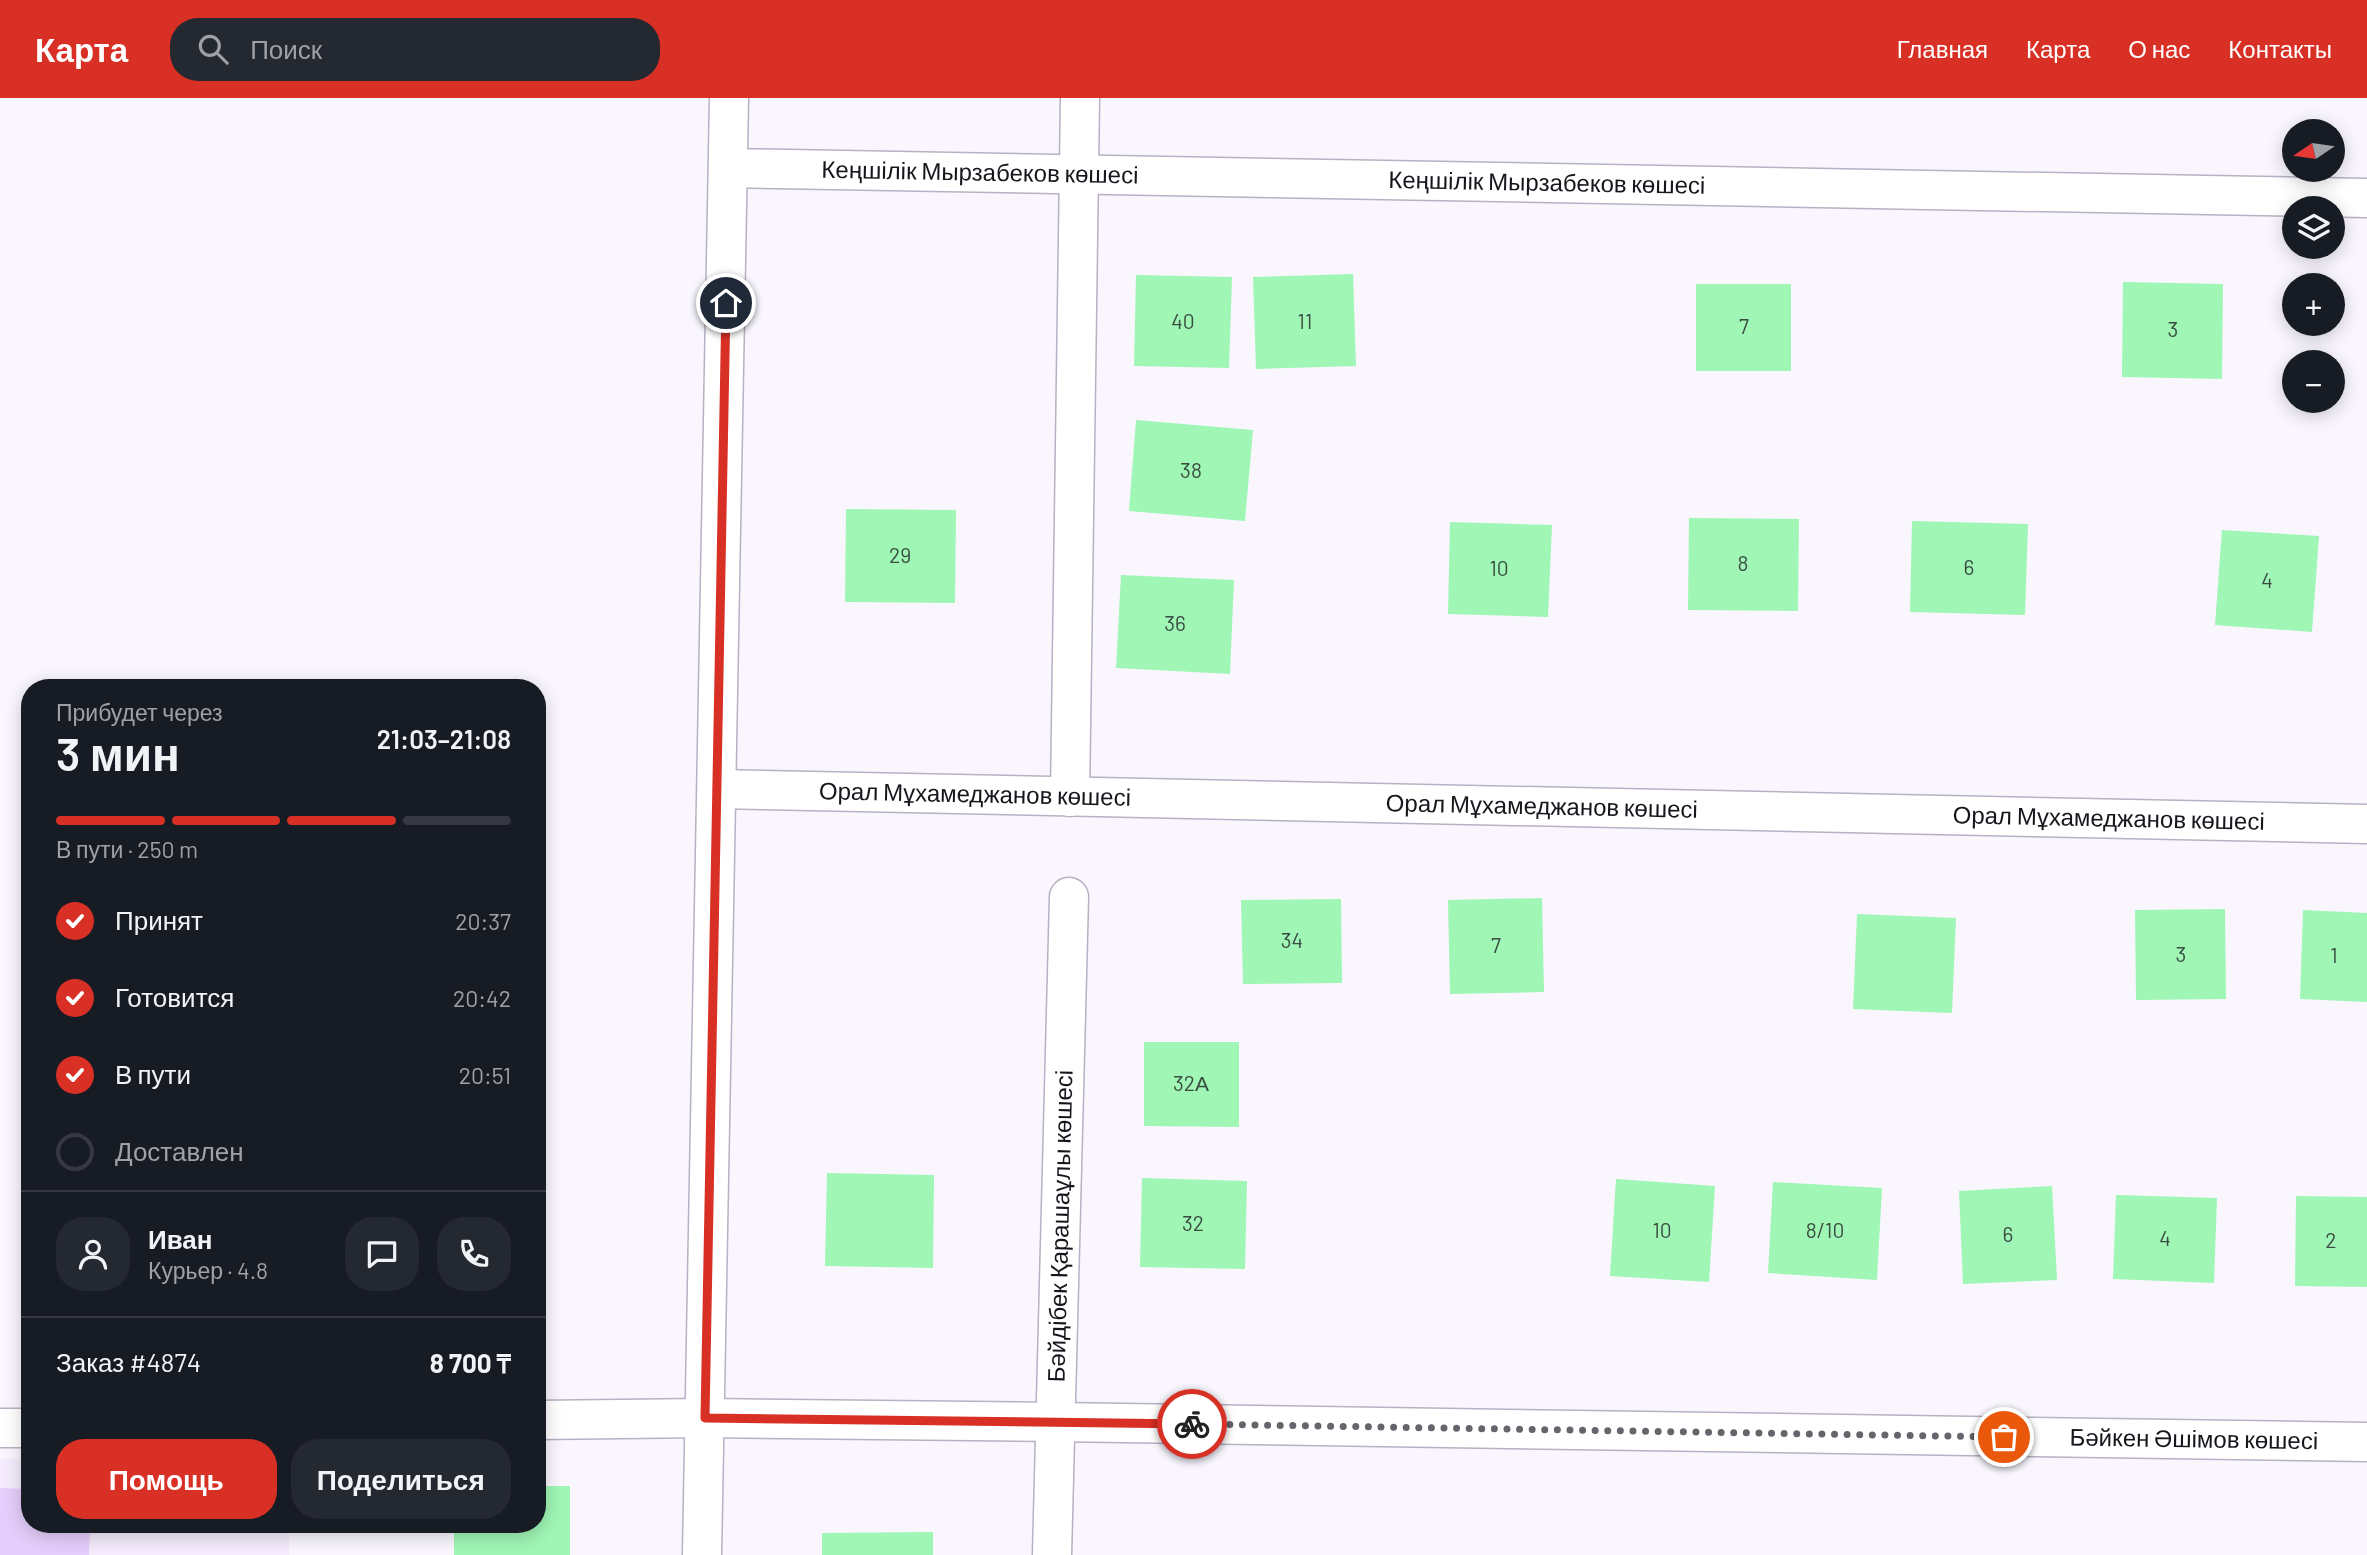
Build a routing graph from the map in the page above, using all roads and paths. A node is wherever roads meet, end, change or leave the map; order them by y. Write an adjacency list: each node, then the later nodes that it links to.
1 (729, 98): 3 (street)
2 (1080, 98): 4 (street)
3 (728, 168): 4 (street, Кеңшілік Мырзабеков көшесі); 6 (street)
4 (1078, 174): 5 (street, Кеңшілік Мырзабеков көшесі); 7 (street)
5 (2367, 198)
6 (718, 789): 7 (street, Орал Мұхамеджанов көшесі); 10 (street)
7 (1070, 797): 8 (street, Орал Мұхамеджанов көшесі)
8 (2367, 824)
9 (1069, 897): 12 (street, Бәйдібек Қарашаұлы көшесі)
10 (705, 1418): 11 (street, Бәйкен Әшімов көшесі); 12 (street, Бәйкен Әшімов көшесі); 16 (street)
11 (546, 1420)
12 (1056, 1422): 15 (street, Бәйкен Әшімов көшесі); 17 (street, Бәйдібек Қарашаұлы көшесі)
13 (0, 1428): 14 (street)
14 (21, 1428)
15 (2367, 1442)
16 (702, 1555)
17 (1052, 1555)

